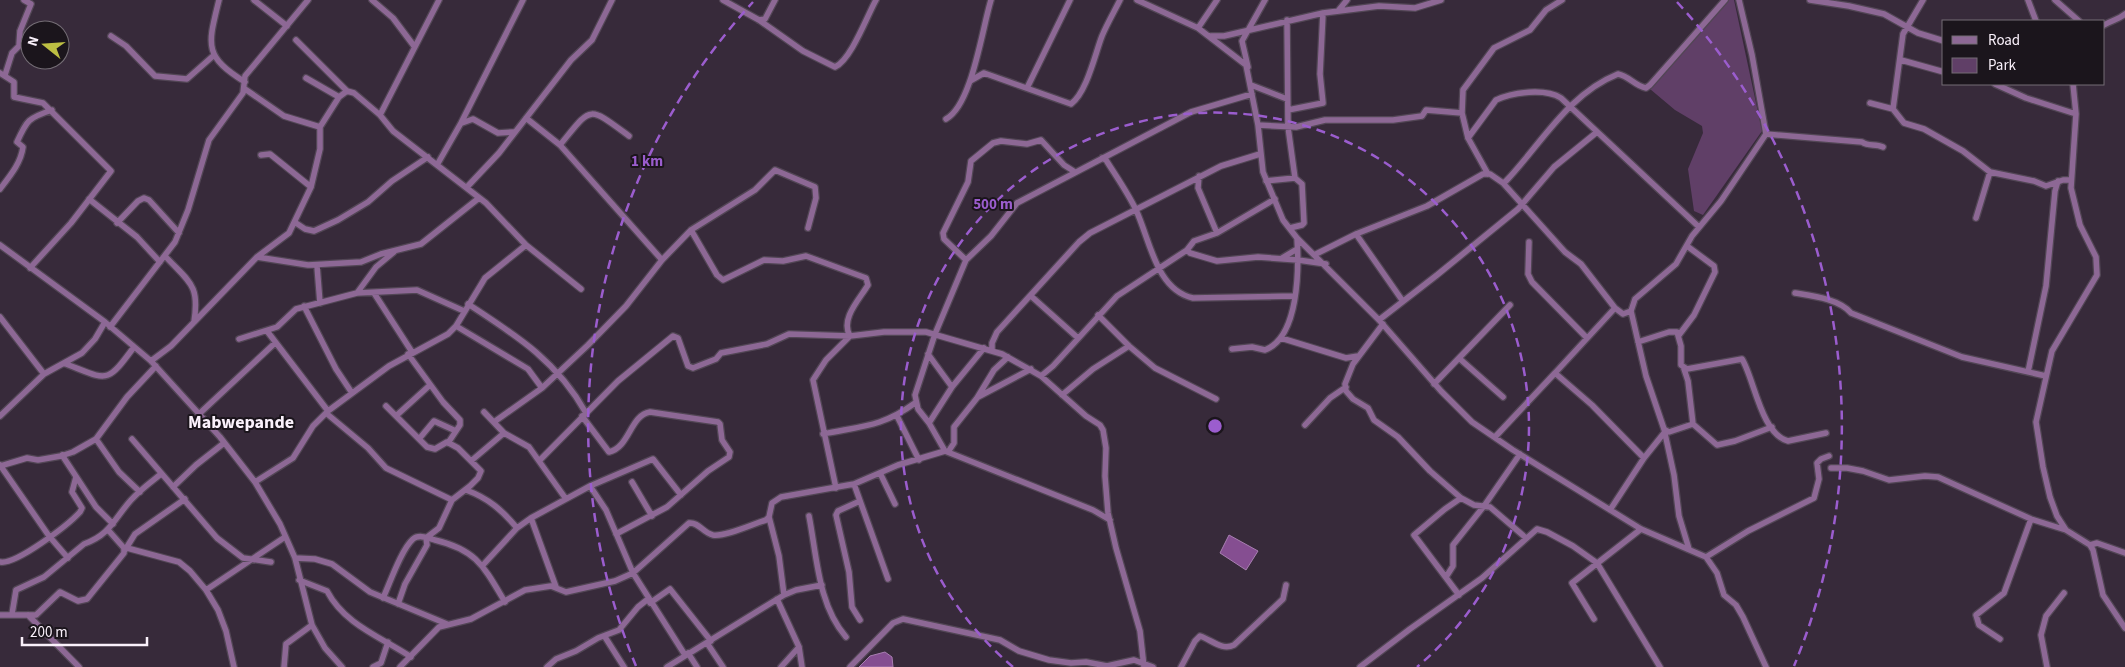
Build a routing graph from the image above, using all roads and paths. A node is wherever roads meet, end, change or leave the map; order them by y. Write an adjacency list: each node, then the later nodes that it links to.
1 (24, 0): 48 (street)
2 (219, 0): 44 (street)
3 (254, 0): 35 (street)
4 (308, 0): 35 (street)
5 (372, 0): 43 (street)
6 (439, 0): 43 (street)
7 (523, 0): 71 (street)
8 (612, 0): 69 (street)
9 (723, 0): 30 (street)
10 (775, 0): 30 (street)
11 (876, 0): 30 (street)
12 (991, 0): 50 (street)
13 (1070, 0): 55 (street)
14 (1120, 0): 55 (street)
15 (1138, 0): 37 (street)
16 (1217, 0): 37 (street)
17 (1265, 0): 38 (street)
18 (1347, 0): 27 (street)
19 (1441, 0): 27 (street)
20 (1562, 0): 66 (street)
21 (1724, 0): 62 (street)
22 (1739, 0): 77 (street)
23 (1810, 0): 36 (street)
24 (1923, 0): 36 (street)
25 (2028, 0): 32 (street)
26 (2055, 0): 33 (street)
27 (1338, 11): 28 (street)
28 (1323, 13): 31 (street); 65 (street)
29 (2125, 14): 34 (street)
30 (759, 20)
31 (1287, 20): 38 (street); 60 (street)
32 (2036, 20)
33 (2078, 20)
34 (2105, 24)
35 (287, 26): 51 (street)
36 (1906, 26): 42 (street); 45 (street)
37 (1198, 28): 40 (street)
38 (1246, 30): 40 (street); 46 (street)
39 (111, 36): 44 (street)
40 (1210, 36): 46 (street)
41 (296, 40): 57 (street)
42 (1942, 40)
43 (414, 46): 68 (street)
44 (213, 56): 51 (street)
45 (1901, 60): 47 (street); 63 (street)
46 (1248, 69): 52 (street)
47 (1942, 71)
48 (2, 74): 64 (street)
49 (306, 78): 59 (street)
50 (970, 81): 55 (street); 70 (street)
51 (244, 82): 56 (street)
52 (1251, 85): 58 (street); 60 (street)
53 (1996, 85): 67 (street)
54 (2073, 85): 67 (street)
55 (1027, 88)
56 (245, 89): 73 (street); 111 (street)
57 (347, 91): 59 (street); 68 (street)
58 (1252, 94): 72 (street); 85 (street)
59 (339, 98): 73 (street)
60 (1287, 99): 65 (street)
61 (1870, 103): 63 (street)
62 (1569, 106): 76 (street); 79 (street); 95 (street)
63 (1893, 109): 88 (street)
64 (52, 110): 98 (street); 100 (street)
65 (1288, 110): 74 (street)
66 (1462, 113): 74 (street); 79 (street)
67 (2076, 114): 92 (street)
68 (380, 115): 84 (street)
69 (526, 118): 75 (street); 80 (street)
70 (946, 119)
71 (461, 124): 75 (street); 86 (street)
72 (1258, 125): 74 (street); 82 (street)
73 (320, 127): 96 (street)
74 (1288, 127): 91 (street)
75 (514, 132): 97 (street)
76 (1596, 132): 102 (street); 109 (street)
77 (1766, 134): 81 (street); 109 (street)
78 (629, 136): 80 (street)
79 (1468, 138): 89 (street)
80 (560, 145): 126 (street)
81 (1883, 147)
82 (1260, 154): 90 (street); 93 (street)
83 (261, 155): 96 (street)
84 (428, 157): 86 (street); 106 (street)
85 (1102, 158): 87 (street); 103 (street)
86 (437, 165): 97 (street)
87 (1075, 172): 127 (street); 127 (street)
88 (1990, 172): 94 (street); 104 (street)
89 (1488, 174): 95 (street); 113 (street)
90 (1199, 176): 103 (street); 112 (street)
91 (1295, 178): 93 (street); 108 (street)
92 (2070, 180): 94 (street); 184 (street)
93 (1266, 181): 101 (street)
94 (2058, 182): 180 (street)
95 (1503, 183): 102 (street)
96 (311, 187): 106 (street)
97 (466, 187): 99 (street)
98 (0, 189)
99 (478, 198): 117 (street); 121 (street)
100 (89, 199): 105 (street); 132 (street)
101 (1275, 199): 108 (street); 112 (street)
102 (1523, 204): 140 (street); 145 (street)
103 (1135, 209): 133 (street); 138 (street)
104 (1976, 218)
105 (117, 223): 111 (street); 129 (street)
106 (296, 223): 124 (street)
107 (808, 228): 110 (street)
108 (1290, 228): 114 (street)
109 (1699, 228): 118 (street)
110 (691, 230): 126 (street); 157 (street)
111 (179, 233): 123 (street)
112 (1217, 233): 120 (street)
113 (1356, 234): 122 (street); 140 (street)
114 (1297, 238): 119 (street); 122 (street)
115 (1529, 242): 158 (street)
116 (0, 245): 132 (street)
117 (526, 245): 134 (street); 142 (street)
118 (1687, 246): 146 (street); 156 (street)
119 (1297, 249): 125 (street); 128 (street)
120 (1187, 250): 125 (street); 133 (street)
121 (395, 251): 131 (street); 135 (street)
122 (1316, 254): 130 (street)
123 (164, 256): 129 (street); 151 (street)
124 (257, 257): 131 (street); 151 (street)
125 (1282, 258): 128 (street)
126 (662, 260): 179 (street)
127 (966, 260): 155 (street)
128 (1298, 260): 130 (street); 139 (street)
129 (160, 262): 152 (street)
130 (1326, 264): 150 (street)
131 (317, 266): 141 (street)
132 (30, 268): 152 (street)
133 (1160, 269): 139 (street); 148 (street)
134 (581, 289)
135 (357, 293): 136 (street); 141 (street)
136 (374, 293): 147 (street); 170 (street)
137 (1795, 293): 180 (street)
138 (1031, 296): 159 (street); 164 (street)
139 (1294, 296): 160 (street)
140 (1402, 300): 150 (street)
141 (320, 303): 144 (street)
142 (468, 304): 147 (street); 179 (street)
143 (1510, 305): 174 (street)
144 (304, 306): 154 (street); 190 (street)
145 (1615, 308): 146 (street); 158 (street)
146 (1631, 311): 162 (street)
147 (464, 312): 153 (street)
148 (1098, 315): 159 (street); 165 (street)
149 (0, 318): 182 (street)
150 (1381, 322): 172 (street); 185 (street)
151 (194, 323): 176 (street)
152 (108, 325): 166 (street); 175 (street)
153 (456, 326): 170 (street); 189 (street)
154 (267, 331): 161 (street); 163 (street)
155 (935, 334): 157 (street); 167 (street); 171 (street)
156 (1679, 335): 162 (street); 177 (street)
157 (850, 336): 201 (street); 213 (street)
158 (1586, 337): 181 (street)
159 (1078, 338): 183 (street)
160 (1281, 338): 168 (street); 172 (street)
161 (240, 339)
162 (1638, 342): 210 (street)
163 (275, 343): 197 (street); 199 (street)
164 (992, 343): 167 (street); 169 (street)
165 (1128, 346): 191 (street); 194 (street)
166 (134, 347): 175 (street); 176 (street)
167 (983, 349): 169 (street); 187 (street)
168 (1232, 349)
169 (992, 351): 173 (street)
170 (410, 353): 186 (street); 190 (street)
171 (928, 354): 187 (street); 195 (street)
172 (1358, 356): 188 (street)
173 (1008, 357): 178 (street); 193 (street)
174 (1460, 359): 185 (street); 192 (street)
175 (66, 364): 182 (street)
176 (154, 364): 199 (street); 217 (street)
177 (1684, 369): 206 (street); 208 (street)
178 (1031, 370): 183 (street); 193 (street)
179 (558, 372): 189 (street); 201 (street)
180 (2028, 372): 184 (street)
181 (1555, 373): 214 (street); 224 (street)
182 (44, 374): 202 (street)
183 (1041, 376): 191 (street)
184 (2046, 376): 260 (street)
185 (1434, 384): 214 (street)
186 (430, 385): 200 (street); 209 (street)
187 (952, 387): 205 (street)
188 (1346, 387): 207 (street); 242 (street)
189 (542, 388): 204 (street)
190 (352, 394): 197 (street)
191 (1062, 395): 255 (street)
192 (1503, 397)
193 (977, 398): 220 (street)
194 (1216, 399)
195 (915, 403): 203 (street); 205 (street)
196 (386, 406): 200 (street)
197 (327, 412): 233 (street); 245 (street)
198 (484, 412): 204 (street)
199 (199, 414): 219 (street)
200 (397, 415): 216 (street)
201 (584, 415): 227 (street); 241 (street)
202 (0, 416)
203 (897, 416): 213 (street); 225 (street)
204 (494, 422): 211 (street)
205 (929, 423): 220 (street)
206 (1693, 424): 208 (street); 210 (street)
207 (1305, 425)
208 (1772, 427): 212 (street)
209 (456, 430): 216 (street); 218 (street)
210 (1664, 431): 224 (street); 268 (street)
211 (504, 432): 226 (street); 227 (street)
212 (1826, 432)
213 (823, 434): 238 (street)
214 (1495, 437): 221 (street)
215 (132, 439): 231 (street)
216 (419, 439): 218 (street)
217 (96, 440): 222 (street); 240 (street)
218 (448, 443): 226 (street)
219 (224, 444): 233 (street); 236 (street)
220 (947, 452): 225 (street); 255 (street)
221 (1520, 454): 248 (street); 249 (street)
222 (62, 455): 228 (street); 232 (street)
223 (1829, 456): 272 (street)
224 (1644, 458): 249 (street)
225 (920, 460): 230 (street)
226 (472, 461): 239 (street)
227 (539, 462): 244 (street)
228 (0, 465): 262 (street)
229 (1830, 468): 254 (street)
230 (880, 473): 235 (street); 247 (street)
231 (161, 474): 236 (street); 240 (street)
232 (76, 477): 256 (street); 262 (street)
233 (255, 482): 263 (street)
234 (632, 482): 250 (street)
235 (854, 484): 238 (street); 246 (street)
236 (174, 486): 243 (street)
237 (590, 486): 241 (street); 244 (street); 261 (street)
238 (836, 488): 252 (street)
239 (466, 490): 245 (street); 257 (street)
240 (140, 492): 256 (street)
241 (681, 495): 250 (street)
242 (1461, 498): 248 (street); 279 (street)
243 (185, 499): 267 (street); 273 (street)
244 (566, 499): 253 (street)
245 (452, 500): 264 (street)
246 (860, 501): 280 (street); 298 (street)
247 (895, 504)
248 (1484, 506): 265 (street); 279 (street)
249 (1610, 510): 258 (street)
250 (652, 516): 261 (street)
251 (809, 516): 282 (street)
252 (769, 517): 278 (street); 287 (street)
253 (531, 518): 257 (street); 284 (street)
254 (2031, 519): 260 (street); 304 (street)
255 (1110, 520): 311 (street)
256 (113, 524): 259 (street)
257 (517, 528): 277 (street)
258 (1641, 529): 268 (street); 276 (street)
259 (109, 530): 267 (street); 270 (street)
260 (2066, 530): 266 (street)
261 (616, 534): 278 (street)
262 (49, 536): 270 (street); 274 (street)
263 (285, 537): 271 (street); 273 (street)
264 (426, 538): 277 (street); 289 (street); 293 (street)
265 (1526, 538): 276 (street); 288 (street)
266 (2090, 545): 269 (street); 301 (street)
267 (126, 549): 285 (street); 295 (street)
268 (1689, 549): 272 (street)
269 (2125, 553)
270 (68, 558): 294 (street)
271 (294, 558): 281 (street); 289 (street)
272 (1706, 558): 331 (street)
273 (251, 560): 275 (street); 285 (street)
274 (0, 562)
275 (271, 562)
276 (1597, 563): 297 (street); 330 (street)
277 (483, 564): 292 (street)
278 (633, 573): 284 (street); 291 (street)
279 (1446, 577): 288 (street)
280 (888, 578)
281 (299, 580): 300 (street); 305 (street)
282 (822, 584): 287 (street); 303 (street)
283 (1286, 585): 328 (street)
284 (556, 587): 292 (street)
285 (206, 590): 313 (street)
286 (2064, 594): 332 (street)
287 (784, 595): 290 (street)
288 (1459, 595): 329 (street)
289 (383, 598): 293 (street)
290 (777, 600): 306 (street); 307 (street)
291 (649, 601): 302 (street); 306 (street); 308 (street)
292 (505, 602): 299 (street)
293 (398, 604): 299 (street)
294 (12, 614): 295 (street); 296 (street)
295 (28, 614): 312 (street)
296 (0, 615)
297 (1594, 619)
298 (860, 620)
299 (448, 624): 309 (street)
300 (312, 625): 315 (street); 316 (street)
301 (2125, 628)
302 (605, 637): 319 (street); 320 (street)
303 (846, 637)
304 (2000, 639)
305 (388, 642): 309 (street); 310 (street)
306 (709, 642): 308 (street); 323 (street)
307 (799, 647): 324 (street); 325 (street)
308 (687, 654): 321 (street); 322 (street)
309 (411, 657): 318 (street)
310 (381, 665): 317 (street)
311 (1144, 665): 326 (street); 327 (street)
312 (79, 667)
313 (234, 667): 314 (street)
314 (238, 667)
315 (284, 667)
316 (342, 667)
317 (373, 667)
318 (400, 667)
319 (548, 667)
320 (624, 667)
321 (667, 667)
322 (697, 667)
323 (723, 667)
324 (781, 667)
325 (802, 667)
326 (850, 667)
327 (1154, 667)
328 (1181, 667)
329 (1360, 667)
330 (1660, 667)
331 (1766, 667)
332 (2047, 667)

